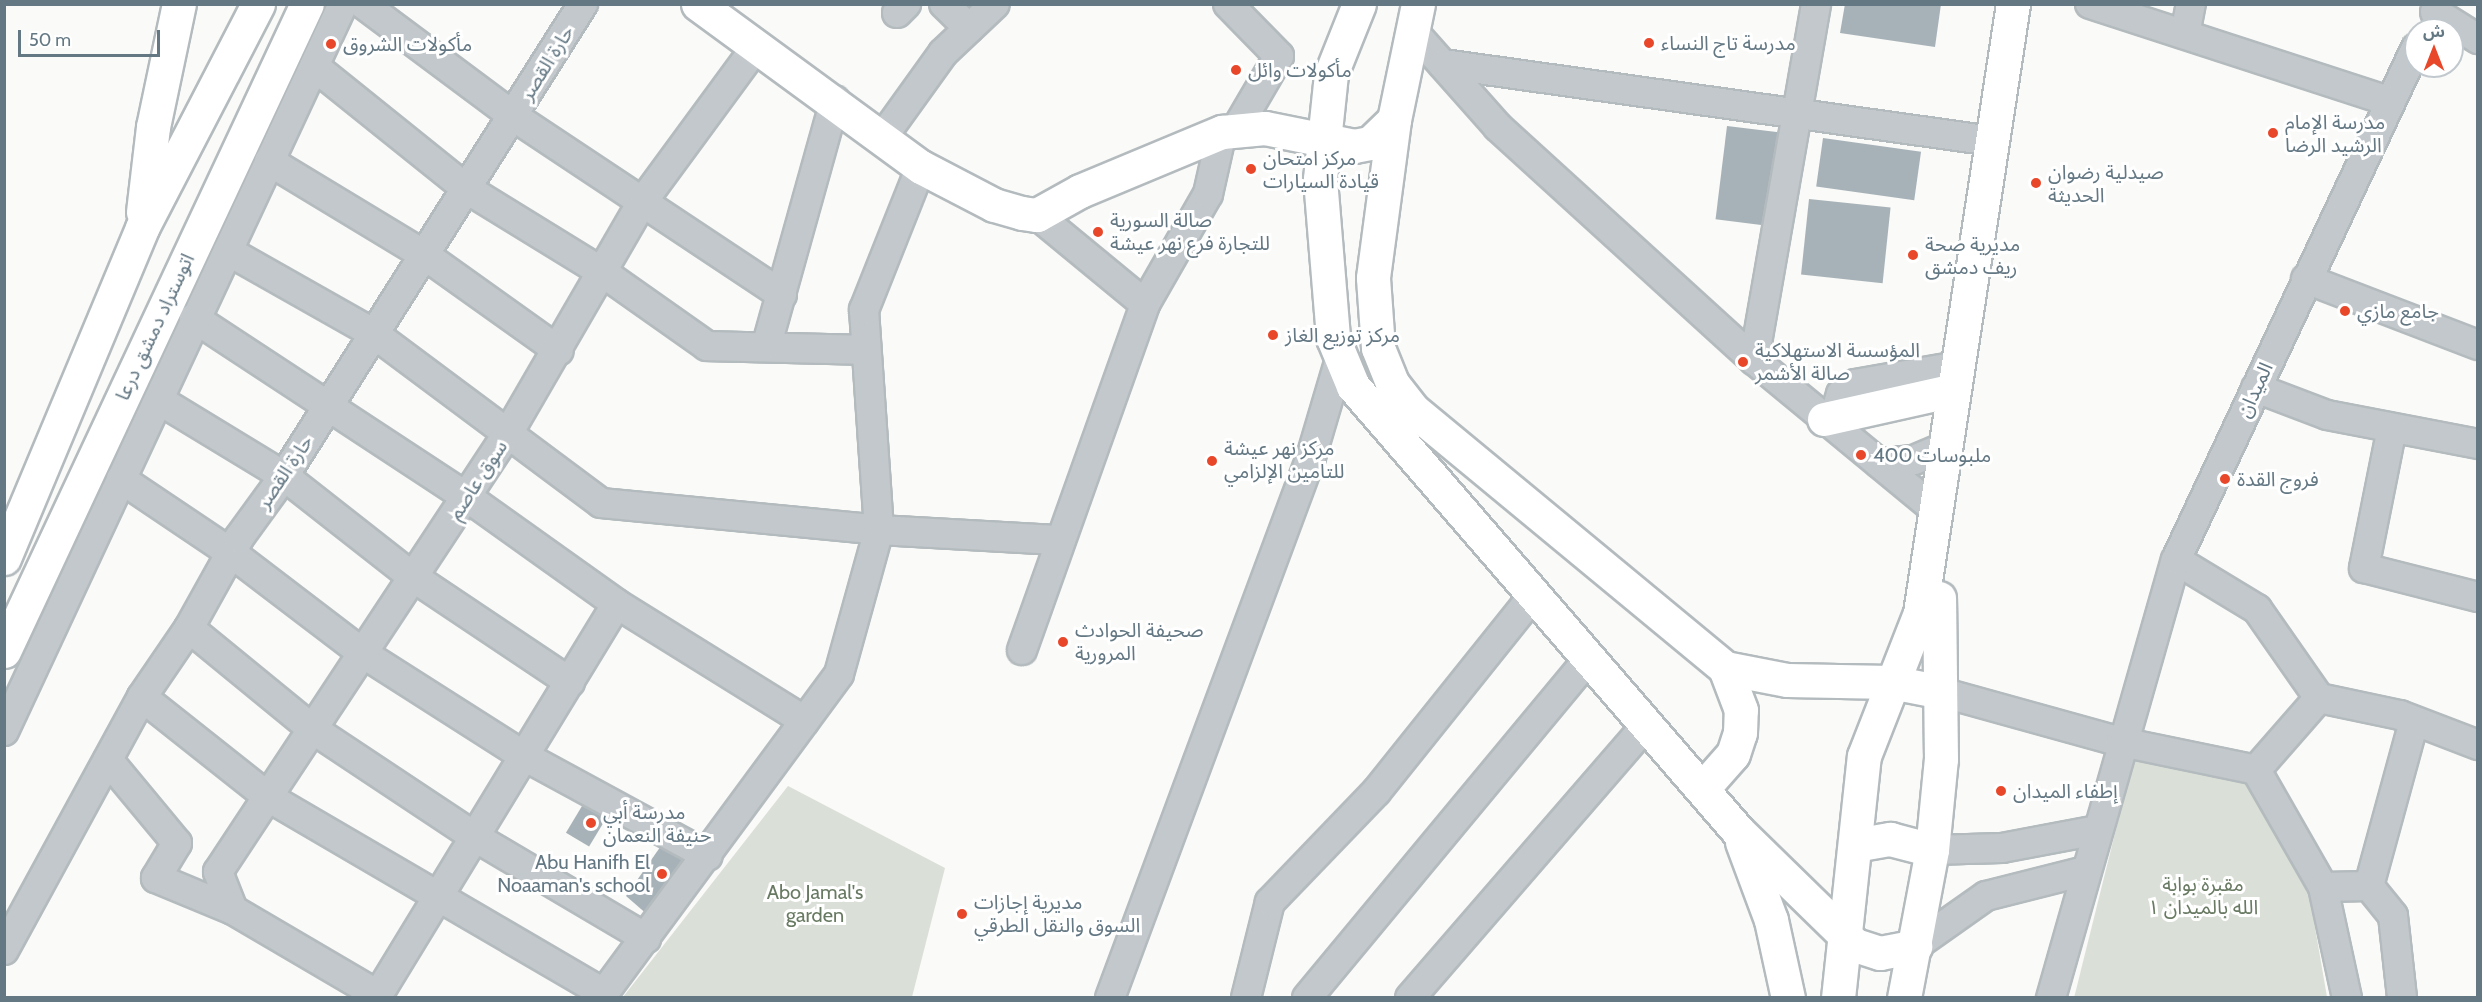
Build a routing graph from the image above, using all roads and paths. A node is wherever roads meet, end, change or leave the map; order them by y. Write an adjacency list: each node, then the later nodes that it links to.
1 (179, 4): 40 (main road)
2 (258, 4): 40 (main road)
3 (307, 4): 80 (main road, اتوستراد دمشق درعا)
4 (343, 4): 24 (street)
5 (363, 4): 29 (street)
6 (583, 4): 29 (street, حارة القصر)
7 (698, 4): 22 (main road)
8 (944, 4): 19 (street)
9 (995, 4): 19 (street)
10 (1228, 4): 31 (street)
11 (1359, 4): 33 (main road)
12 (1816, 4): 28 (street)
13 (2013, 4): 34 (main road)
14 (2029, 4): 86 (main road)
15 (2090, 4): 20 (street)
16 (2191, 4): 20 (street)
17 (2433, 15): 21 (street)
18 (1415, 17): 23 (street); 30 (main road)
19 (969, 28): 32 (street)
20 (2185, 34): 27 (street)
21 (2478, 39)
22 (754, 50): 26 (main road); 38 (street, سوق عاصم)
23 (1443, 64): 28 (street); 54 (street)
24 (315, 67): 35 (street); 37 (street)
25 (2404, 71): 27 (street, الميدان)
26 (835, 100): 32 (main road); 45 (street)
27 (2388, 101): 44 (street, الميدان)
28 (1799, 110): 34 (street); 54 (street)
29 (513, 116): 37 (street, حارة القصر); 38 (street)
30 (1394, 120): 33 (main road); 83 (main road)
31 (1229, 130): 33 (main road); 39 (main road); 46 (street)
32 (882, 138): 36 (main road)
33 (1322, 138): 53 (main road)
34 (1992, 141): 55 (main road)
35 (269, 161): 41 (street); 42 (street)
36 (921, 167): 39 (main road); 51 (street)
37 (467, 189): 42 (street, حارة القصر); 43 (street)
38 (643, 201): 43 (street, سوق عاصم); 45 (street)
39 (1037, 215): 46 (street)
40 (142, 228): 72 (main road)
41 (228, 251): 47 (street); 48 (street)
42 (426, 256): 48 (street, حارة القصر); 52 (street)
43 (605, 274): 49 (street); 52 (street, سوق عاصم)
44 (2306, 279): 50 (street); 56 (street, الميدان)
45 (782, 295): 49 (street)
46 (1145, 304): 70 (street)
47 (194, 318): 57 (street); 58 (street)
48 (373, 333): 58 (street, حارة القصر); 61 (street)
49 (767, 344): 51 (street)
50 (2478, 345)
51 (867, 350): 69 (street)
52 (559, 351): 61 (street, سوق عاصم)
53 (1340, 359): 75 (main road); 116 (street)
54 (1754, 360): 59 (street)
55 (1956, 378): 59 (main road); 63 (main road)
56 (2256, 388): 60 (street); 73 (street, الميدان)
57 (159, 400): 65 (street); 66 (street)
58 (328, 404): 65 (street, حارة القصر); 67 (street)
59 (1829, 418): 64 (street)
60 (2392, 428): 62 (street); 76 (street)
61 (510, 430): 67 (street, سوق عاصم); 69 (street)
62 (2478, 444)
63 (1945, 447): 64 (street); 68 (main road)
64 (1879, 464): 68 (street)
65 (284, 477): 71 (street, حارة القصر); 74 (street)
66 (121, 479): 71 (street); 93 (street)
67 (467, 497): 74 (street, سوق عاصم); 77 (street)
68 (1936, 510): 85 (main road)
69 (879, 530): 70 (street); 89 (street)
70 (1057, 540): 79 (street)
71 (234, 555): 78 (street, حارة القصر); 81 (street)
72 (4, 558)
73 (2176, 560): 88 (street); 94 (street, الميدان)
74 (413, 577): 81 (street, سوق عاصم); 84 (street)
75 (1534, 595): 82 (main road); 117 (street)
76 (2478, 597)
77 (617, 604): 84 (street); 89 (street)
78 (189, 628): 87 (street, حارة القصر); 92 (street)
79 (1022, 650)
80 (4, 651)
81 (364, 654): 92 (street, سوق عاصم); 96 (street)
82 (1589, 658): 91 (main road); 118 (street)
83 (1725, 668): 85 (main road); 99 (main road)
84 (570, 682): 96 (street)
85 (1891, 682): 86 (main road); 104 (main road)
86 (1937, 691): 94 (street); 105 (main road)
87 (142, 697): 97 (street, حارة القصر); 100 (street)
88 (2319, 698): 90 (street); 98 (street)
89 (804, 720): 106 (street)
90 (2414, 720): 95 (street); 108 (street)
91 (1647, 724): 99 (main road); 119 (street)
92 (311, 728): 100 (street, سوق عاصم); 103 (street)
93 (4, 731)
94 (2121, 742): 98 (street); 102 (street, الميدان)
95 (2478, 744)
96 (524, 756): 103 (street); 106 (street)
97 (108, 760): 111 (street); 115 (street, حارة القصر)
98 (2256, 770): 109 (street)
99 (1703, 788): 101 (main road)
100 (268, 797): 110 (street); 111 (street, سوق عاصم)
101 (1737, 830): 112 (main road); 120 (main road)
102 (2097, 830): 105 (street); 107 (street, الميدان)
103 (475, 837): 110 (street); 113 (street)
104 (1854, 845): 105 (main road); 112 (main road)
105 (1932, 850): 114 (main road)
106 (708, 856): 113 (street)
107 (2085, 871): 114 (street); 123 (street, الميدان)
108 (2369, 886): 109 (street); 125 (street)
109 (2323, 887): 124 (street)
110 (438, 897): 111 (street); 113 (street)
111 (233, 910)
112 (1845, 937): 114 (main road); 121 (main road)
113 (646, 938)
114 (1915, 946): 122 (main road)
115 (4, 950)
116 (1110, 998)
117 (1246, 998)
118 (1307, 998)
119 (1410, 998)
120 (1788, 998)
121 (1838, 998)
122 (1904, 998)
123 (2050, 998)
124 (2347, 998)
125 (2402, 998)

